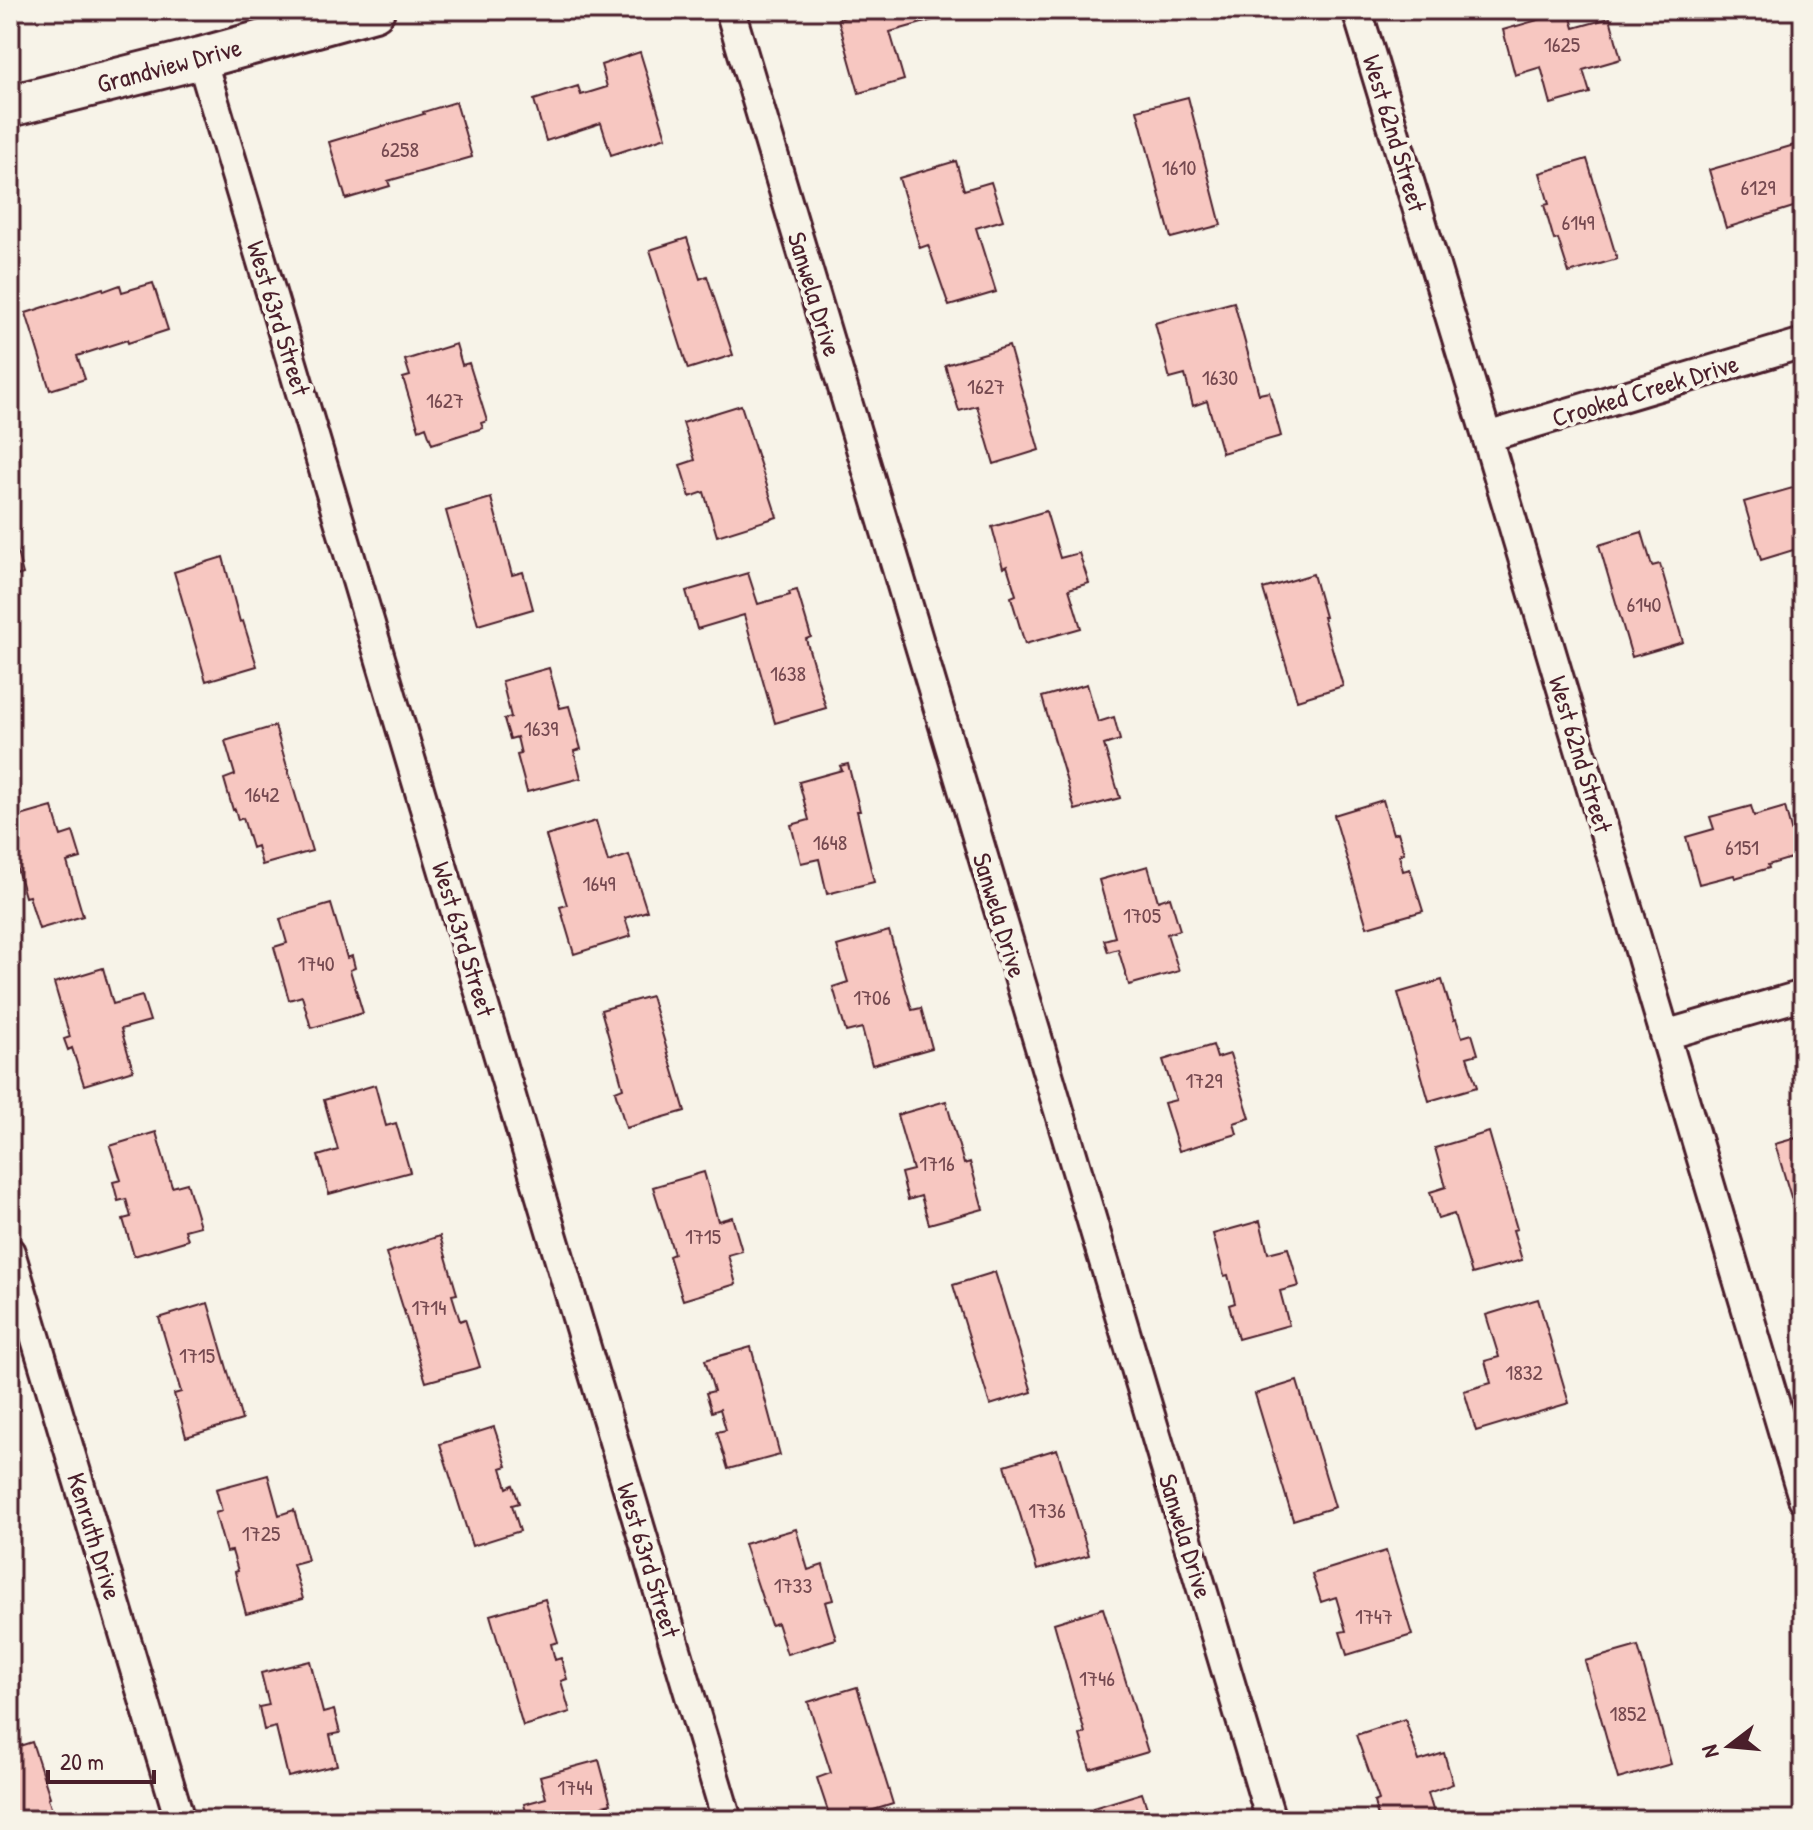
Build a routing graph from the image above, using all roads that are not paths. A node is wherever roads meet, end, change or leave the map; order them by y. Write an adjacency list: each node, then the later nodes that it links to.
1 (374, 10): 4 (main road, Grandview Drive)
2 (730, 10): 14 (street, Sanwela Drive)
3 (1357, 10): 7 (street, West 62nd Street)
4 (201, 58): 5 (main road, Grandview Drive); 13 (street, West 63rd Street)
5 (10, 106)
6 (1803, 343): 7 (street, Crooked Creek Drive)
7 (1487, 437): 9 (street, West 62nd Street)
8 (1803, 995): 9 (street)
9 (1665, 1035): 11 (street, West 62nd Street)
10 (10, 1252): 12 (street, Kenruth Drive)
11 (1803, 1498)
12 (180, 1820)
13 (727, 1820)
14 (1271, 1820)

